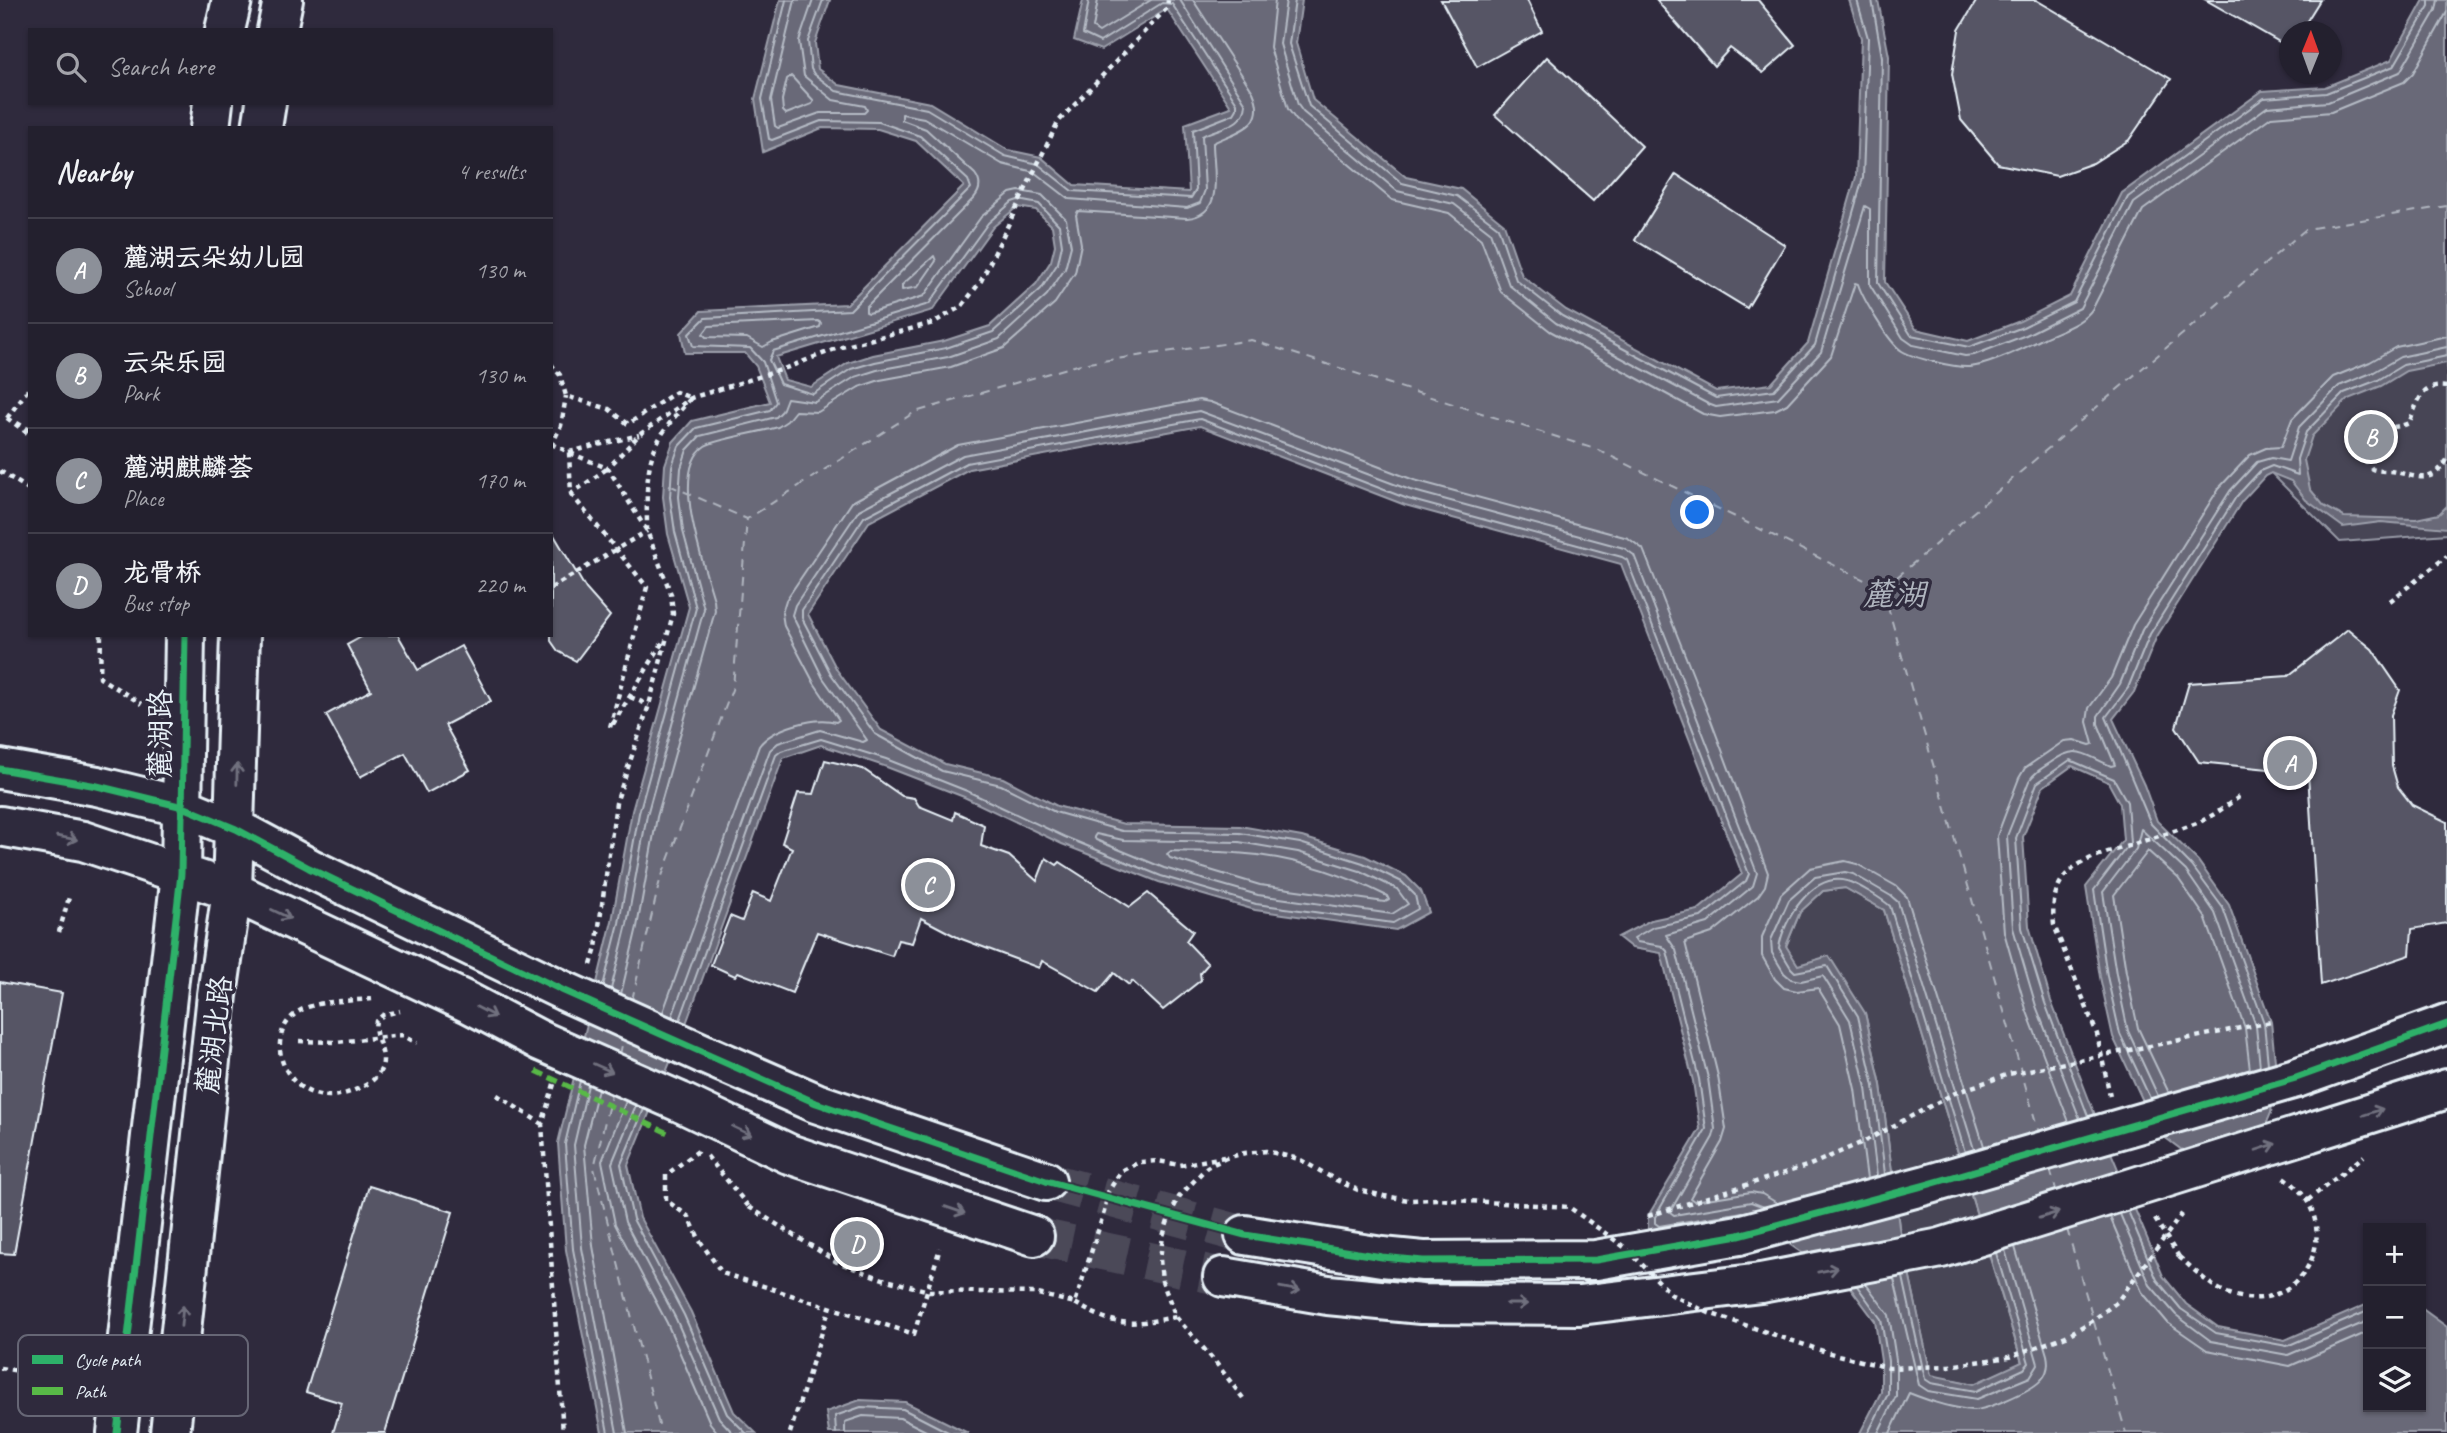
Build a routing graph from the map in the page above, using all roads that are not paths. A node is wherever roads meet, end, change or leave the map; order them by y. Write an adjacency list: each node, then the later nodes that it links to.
1 (232, 0): 3 (street)
2 (283, 0): 4 (street)
3 (225, 28)
4 (277, 28)
5 (214, 105): 7 (street)
6 (266, 105): 8 (street)
7 (210, 126)
8 (262, 126)
9 (185, 637): 12 (street, 麓湖路)
10 (240, 637): 14 (street, 麓湖北路, one-way to 10)
11 (0, 769): 12 (street)
12 (183, 807): 14 (street); 15 (street, 麓湖路)
13 (0, 827): 15 (street, one-way to 15)
14 (236, 829): 16 (street, 麓湖北路); 19 (street, bridge)
15 (181, 874): 16 (street); 25 (street, 麓湖路)
16 (232, 891): 21 (street, one-way to 21, bridge); 26 (street, 麓湖北路, one-way to 16)
17 (2447, 1024): 22 (street, bridge)
18 (2447, 1089): 24 (street, one-way to 18, bridge)
19 (1046, 1181)
20 (1245, 1235): 22 (street)
21 (1034, 1236)
22 (1382, 1257): 24 (street)
23 (1223, 1277): 24 (street, one-way to 24)
24 (1374, 1300)
25 (128, 1335)
26 (181, 1335)

